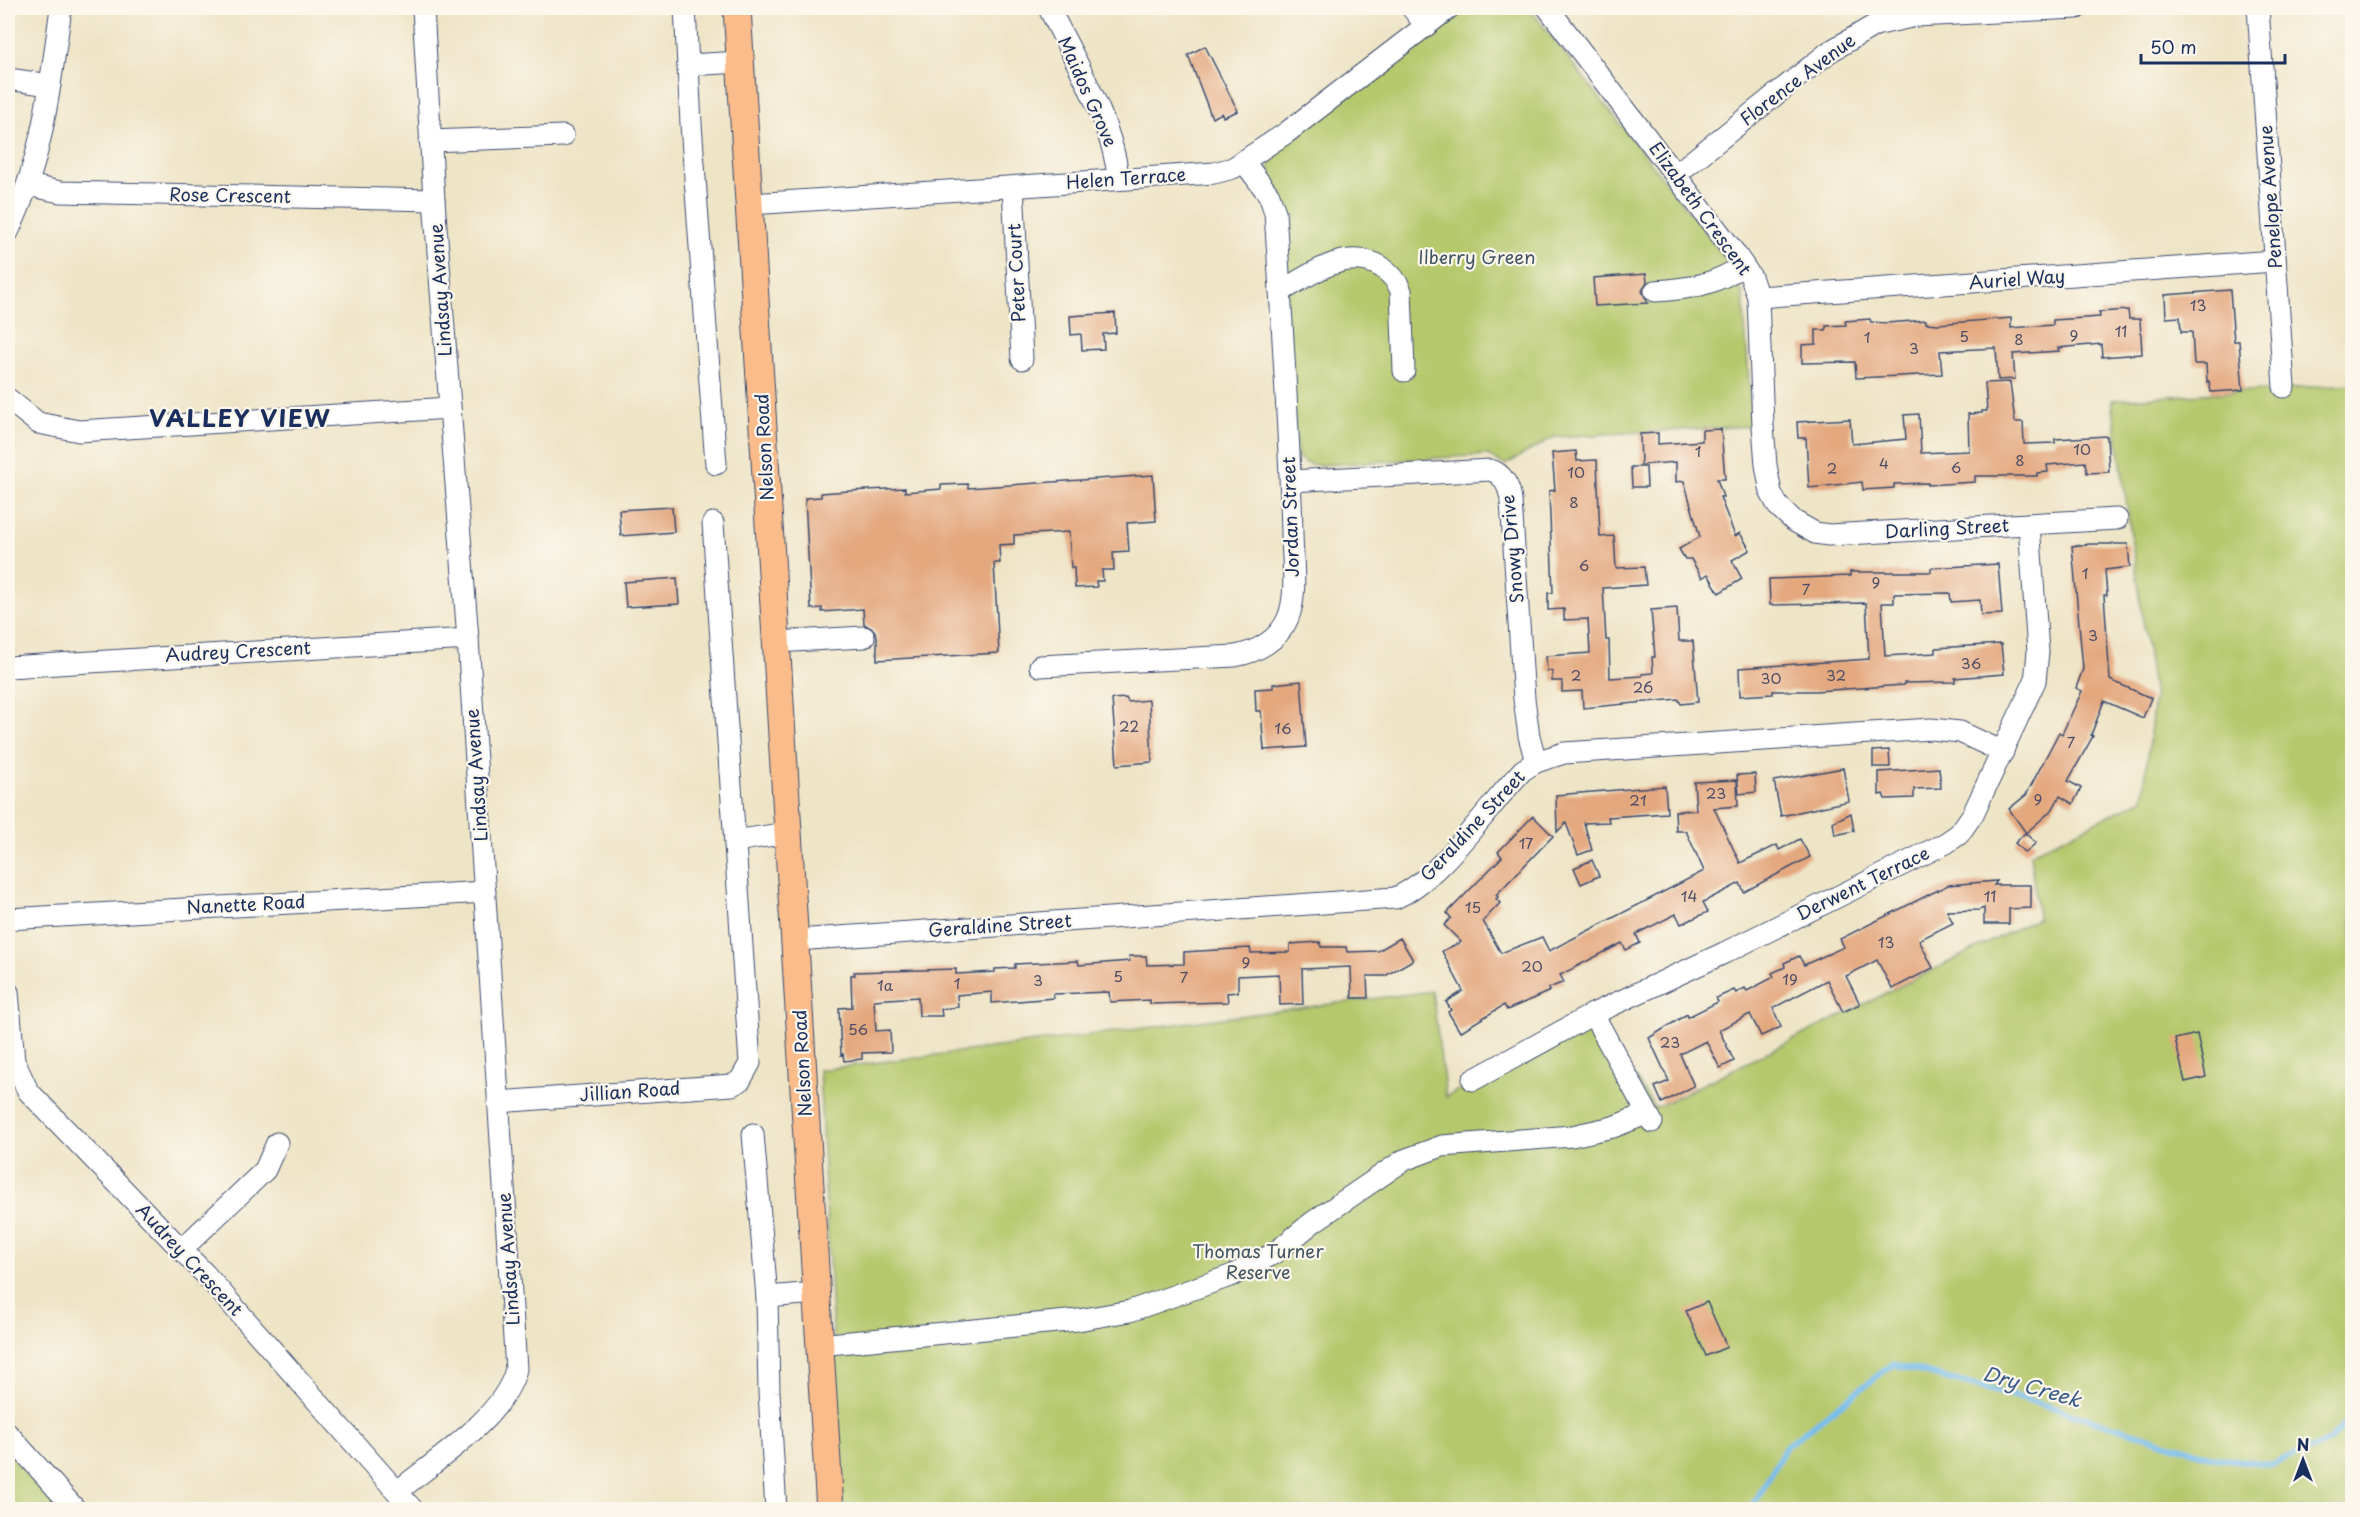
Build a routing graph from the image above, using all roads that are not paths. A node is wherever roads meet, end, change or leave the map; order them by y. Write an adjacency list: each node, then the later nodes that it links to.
1 (61, 8): 15 (street)
2 (423, 8): 17 (street, Lindsay Avenue)
3 (685, 8): 13 (street)
4 (737, 8): 12 (main road, Nelson Road)
5 (1049, 8): 20 (street, Maidos Grove)
6 (1412, 8): 11 (street)
7 (1449, 8): 11 (street, Helen Terrace)
8 (1548, 8): 19 (street, Elizabeth Crescent)
9 (2077, 8): 19 (street, Florence Avenue)
10 (2258, 8): 26 (street, Penelope Avenue)
11 (1426, 26): 18 (street, Helen Terrace)
12 (741, 62): 13 (street); 24 (main road, Nelson Road)
13 (688, 64): 36 (street)
14 (8, 79): 15 (street)
15 (50, 85): 21 (street)
16 (563, 136): 17 (street)
17 (430, 141): 23 (street, Lindsay Avenue)
18 (1244, 162): 20 (street, Helen Terrace); 29 (street, Jordan Street)
19 (1675, 175): 27 (street, Elizabeth Crescent)
20 (1118, 179): 22 (street, Helen Terrace)
21 (28, 185): 23 (street, Rose Crescent); 25 (street)
22 (1013, 187): 24 (street, Helen Terrace); 31 (street, Peter Court)
23 (434, 200): 35 (street, Lindsay Avenue)
24 (751, 204): 44 (main road, Nelson Road)
25 (8, 232)
26 (2275, 261): 30 (street, Auriel Way); 33 (street, Penelope Avenue)
27 (1743, 265): 28 (street); 30 (street, Elizabeth Crescent)
28 (1655, 291)
29 (1280, 292): 32 (street); 37 (street, Jordan Street)
30 (1758, 297): 38 (street, Elizabeth Crescent)
31 (1022, 359)
32 (1404, 371)
33 (2284, 387)
34 (8, 399): 35 (street)
35 (450, 408): 43 (street, Lindsay Avenue)
36 (716, 464)
37 (1291, 481): 45 (street, Jordan Street); 48 (street, Snowy Drive)
38 (1783, 511): 41 (street, Darling Street)
39 (2117, 519): 41 (street, Darling Street)
40 (713, 523): 50 (street)
41 (2029, 524): 47 (street, Derwent Terrace)
42 (864, 637): 44 (street)
43 (468, 639): 46 (street, Audrey Crescent); 51 (street, Lindsay Avenue)
44 (776, 642): 49 (main road, Nelson Road)
45 (1040, 666)
46 (8, 667)
47 (2003, 752): 48 (street, Geraldine Street); 55 (street, Derwent Terrace)
48 (1536, 762): 53 (street, Geraldine Street)
49 (787, 833): 50 (street); 53 (main road, Nelson Road)
50 (735, 841): 58 (street, Jillian Road)
51 (485, 892): 52 (street, Nanette Road); 58 (street, Lindsay Avenue)
52 (8, 919)
53 (796, 940): 62 (main road, Nelson Road)
54 (8, 993): 56 (street, Audrey Crescent)
55 (1593, 1014): 57 (street, Derwent Terrace); 64 (street)
56 (13, 1080): 61 (street, Audrey Crescent)
57 (1473, 1080)
58 (498, 1102): 66 (street, Lindsay Avenue)
59 (753, 1134): 63 (street)
60 (277, 1143): 61 (street)
61 (181, 1250): 66 (street, Audrey Crescent)
62 (816, 1293): 63 (street); 64 (main road, Nelson Road)
63 (767, 1297): 69 (street)
64 (819, 1345): 70 (main road, Nelson Road)
65 (8, 1434): 67 (street)
66 (398, 1491): 68 (street, Audrey Crescent)
67 (76, 1509)
68 (413, 1509)
69 (776, 1509)
70 (830, 1509)

